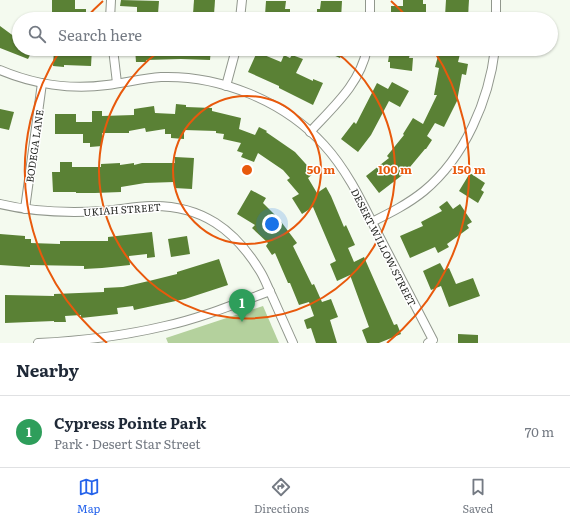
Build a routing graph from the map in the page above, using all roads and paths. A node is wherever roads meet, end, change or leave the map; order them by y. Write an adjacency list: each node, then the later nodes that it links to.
1 (111, 0): 5 (street)
2 (242, 0): 6 (street)
3 (370, 0): 7 (street)
4 (496, 0): 8 (street)
5 (110, 12)
6 (241, 12)
7 (370, 12)
8 (496, 12)
9 (114, 56): 15 (street)
10 (234, 56): 16 (street)
11 (365, 56): 17 (street)
12 (494, 56): 20 (street)
13 (0, 70): 14 (street, DESERT WILLOW STREET)
14 (42, 83): 15 (street, DESERT WILLOW STREET); 19 (street, BODEGA LANE)
15 (117, 84): 16 (street, DESERT WILLOW STREET)
16 (226, 86): 17 (street, DESERT WILLOW STREET)
17 (310, 132): 20 (street, DESERT WILLOW STREET)
18 (0, 204): 19 (street, UKIAH STREET)
19 (25, 209): 21 (street, UKIAH STREET)
20 (372, 222): 22 (street, DESERT WILLOW STREET)
21 (270, 291): 23 (street); 24 (street, UKIAH STREET)
22 (430, 342)
23 (38, 343)
24 (293, 343)

